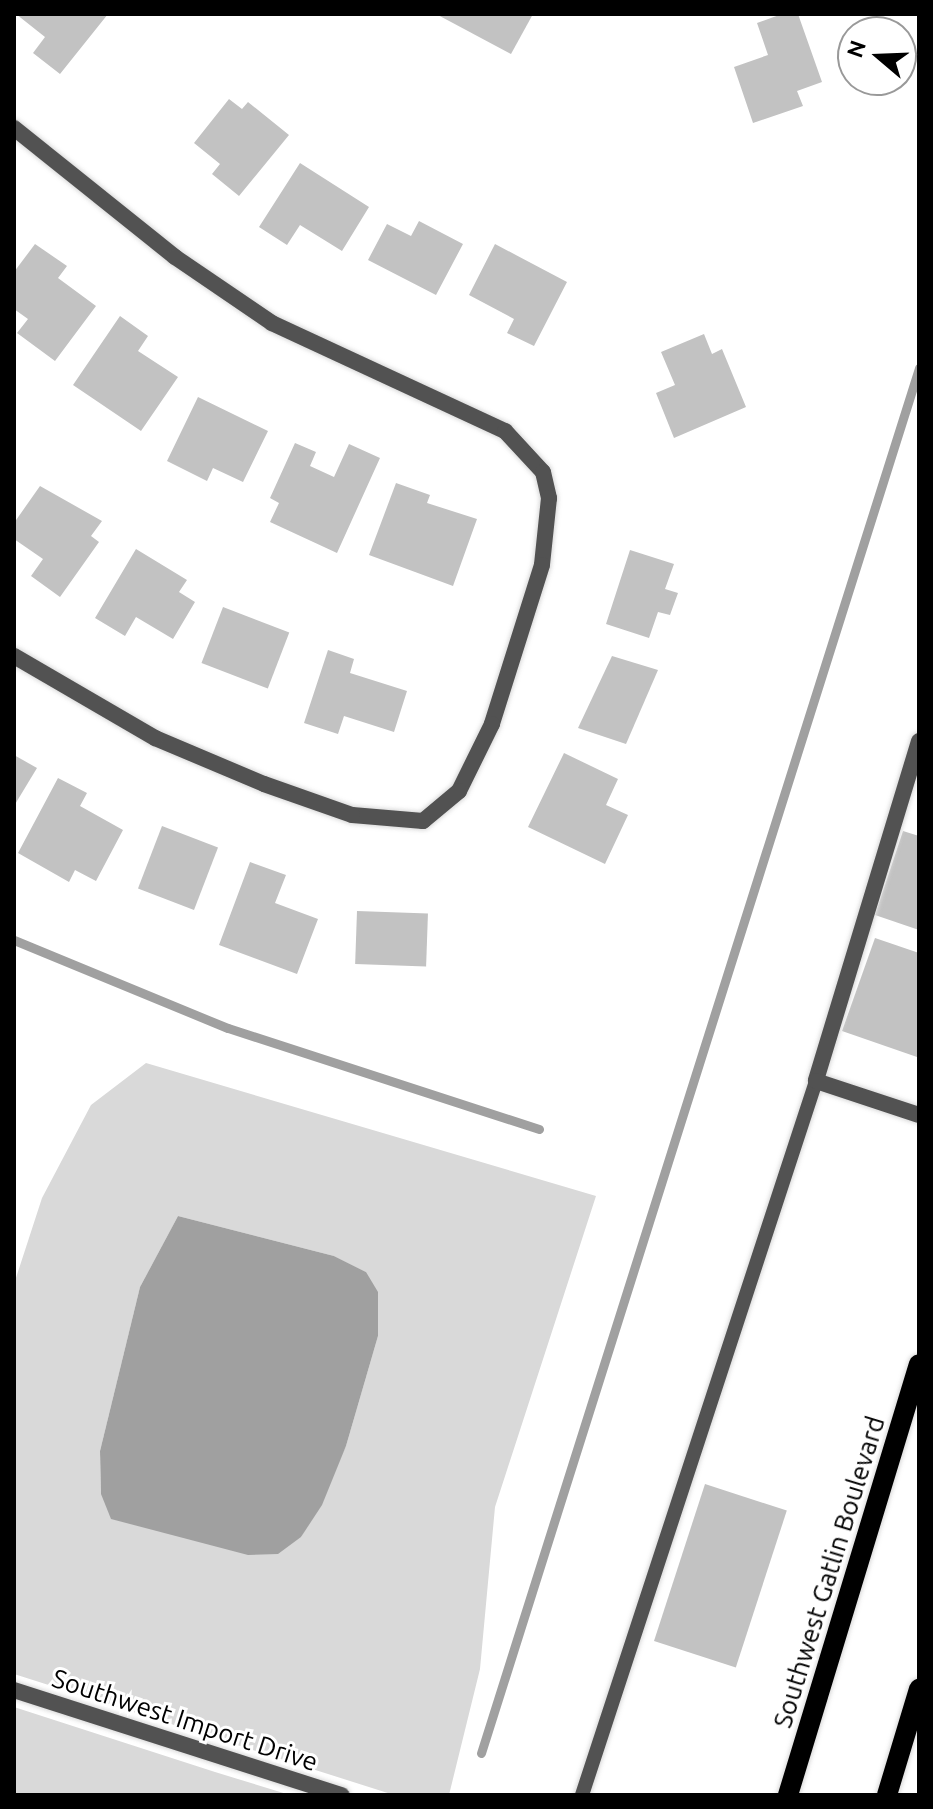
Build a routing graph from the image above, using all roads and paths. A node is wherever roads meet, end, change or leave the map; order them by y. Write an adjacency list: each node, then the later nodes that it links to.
1 (14, 128): 2 (street)
2 (14, 656)
3 (919, 741): 4 (street)
4 (816, 1081): 5 (street); 12 (lane)
5 (919, 1115)
6 (919, 1365): 13 (main road, Southwest Gatlin Boulevard)
7 (919, 1689): 10 (main road)
8 (14, 1690): 11 (street, Southwest Import Drive)
9 (919, 1721): 10 (lane)
10 (901, 1749): 14 (main road)
11 (342, 1795)
12 (582, 1795)
13 (788, 1795)
14 (887, 1795)

